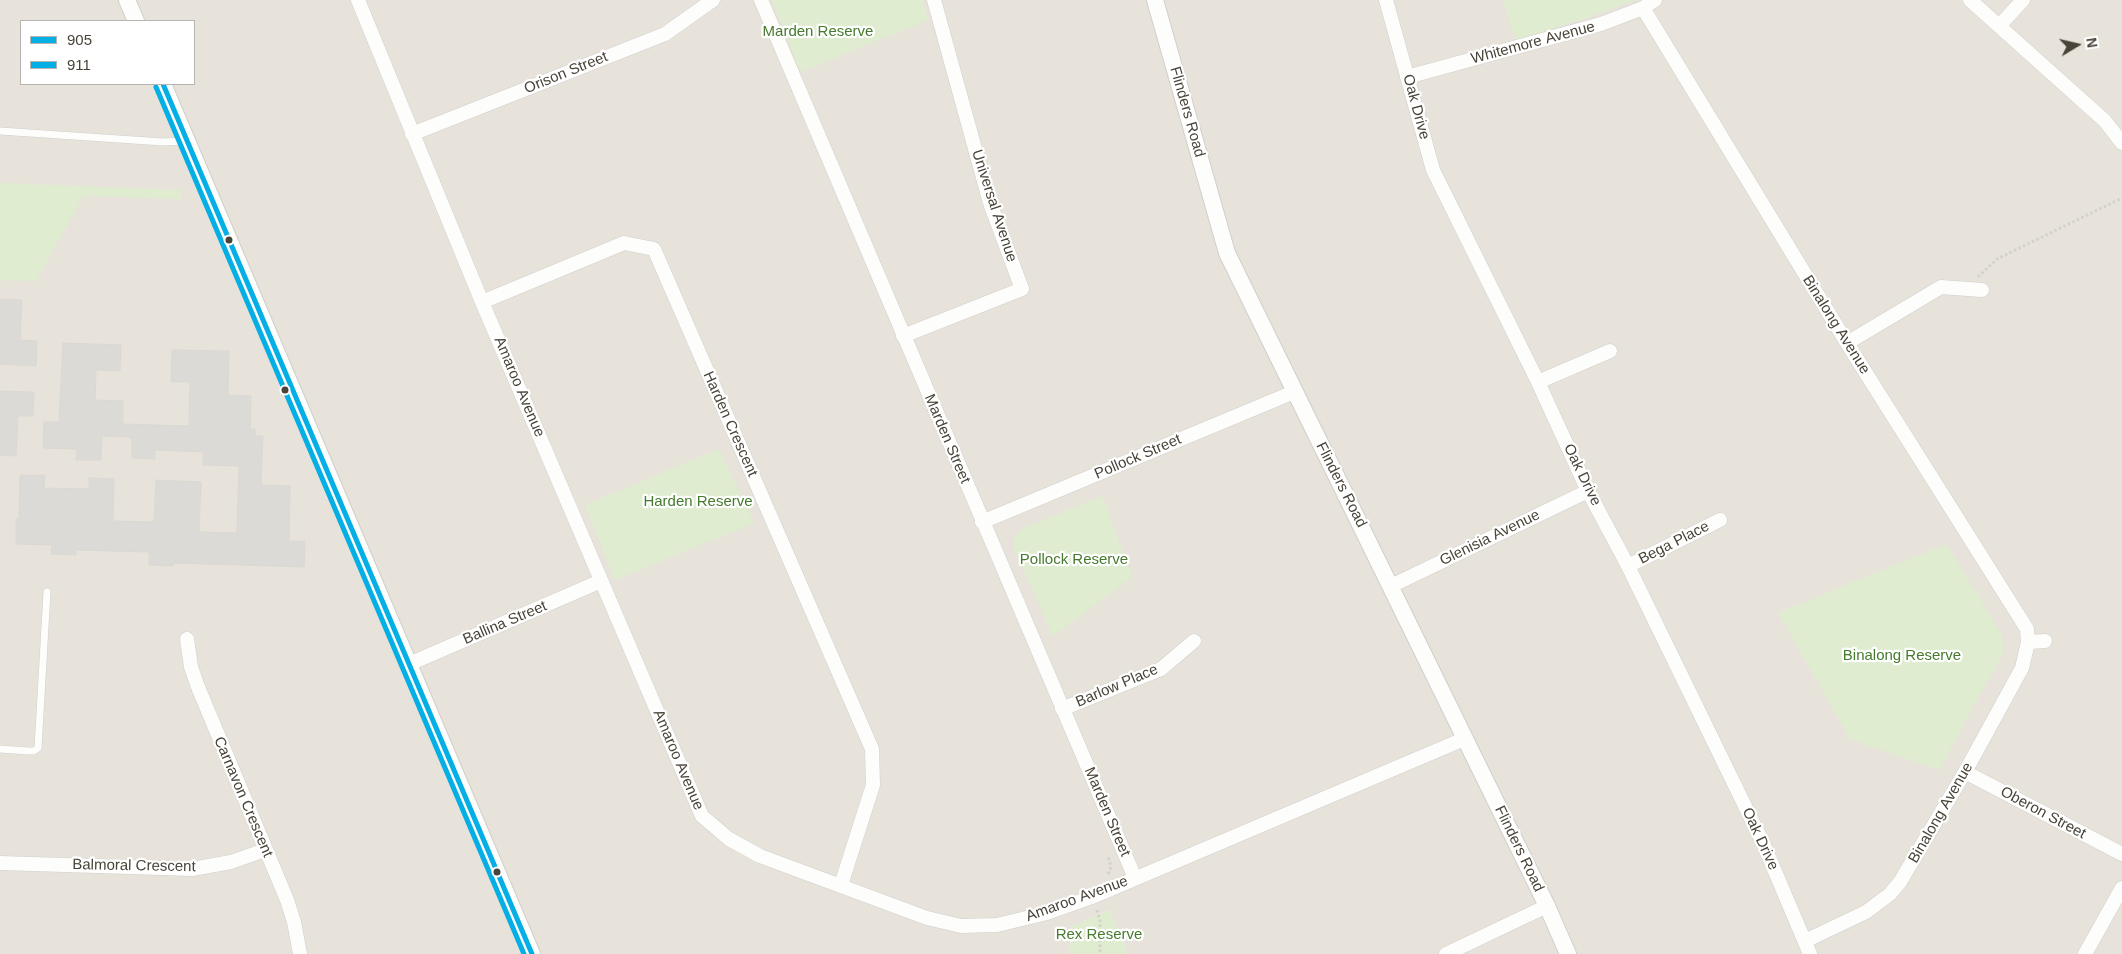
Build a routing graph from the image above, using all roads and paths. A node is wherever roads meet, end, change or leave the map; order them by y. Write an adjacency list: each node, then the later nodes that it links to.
1 (127, 0): 12 (street)
2 (358, 0): 17 (street, Amaroo Avenue)
3 (713, 0): 17 (street, Orison Street)
4 (761, 0): 23 (street, Marden Street)
5 (934, 0): 23 (street, Universal Avenue)
6 (1155, 0): 27 (street, Flinders Road)
7 (1386, 0): 14 (street, Oak Drive)
8 (1655, 0): 11 (street, Whitemore Avenue)
9 (1970, 0): 13 (street)
10 (2023, 0): 13 (street)
11 (1643, 8): 14 (street, Whitemore Avenue); 24 (street, Binalong Avenue)
12 (136, 20)
13 (2000, 25): 19 (street)
14 (1407, 77): 26 (street, Oak Drive)
15 (163, 85): 18 (street)
16 (0, 131): 18 (lane)
17 (412, 134): 22 (street, Amaroo Avenue)
18 (188, 141): 39 (street)
19 (2122, 143)
20 (2122, 198): 21 (path)
21 (1976, 290): 24 (street)
22 (482, 302): 32 (street, Amaroo Avenue); 48 (street, Harden Crescent)
23 (903, 336): 30 (street, Marden Street)
24 (1847, 343): 38 (street, Binalong Avenue)
25 (1610, 351): 26 (street)
26 (1538, 382): 28 (street, Oak Drive)
27 (1294, 392): 30 (street, Pollock Street); 33 (street, Flinders Road)
28 (1588, 491): 31 (street, Oak Drive); 33 (street, Glenisia Avenue)
29 (1720, 520): 31 (street, Bega Place)
30 (982, 522): 40 (street, Marden Street)
31 (1628, 566): 52 (street, Oak Drive)
32 (601, 581): 39 (street, Ballina Street); 48 (street, Amaroo Avenue)
33 (1391, 586): 41 (street, Flinders Road)
34 (46, 592): 42 (lane)
35 (187, 639): 44 (street, Carnavon Crescent)
36 (2045, 640): 38 (street)
37 (1194, 641): 40 (street, Barlow Place)
38 (2028, 642): 43 (street, Binalong Avenue)
39 (409, 664): 54 (street)
40 (1062, 709): 47 (street, Marden Street)
41 (1464, 739): 47 (street, Amaroo Avenue); 51 (street, Flinders Road)
42 (0, 749)
43 (1965, 772): 45 (street, Oberon Street); 52 (street, Binalong Avenue)
44 (265, 850): 46 (street, Balmoral Crescent); 53 (street, Carnavon Crescent)
45 (2122, 854)
46 (0, 863)
47 (1135, 878): 48 (street, Amaroo Avenue)
48 (841, 885)
49 (2122, 888): 58 (street)
50 (1096, 906): 55 (path)
51 (1547, 906): 56 (street); 57 (street, Flinders Road)
52 (1807, 947)
53 (300, 954)
54 (532, 954)
55 (1100, 954)
56 (1446, 954)
57 (1568, 954)
58 (2085, 954)

